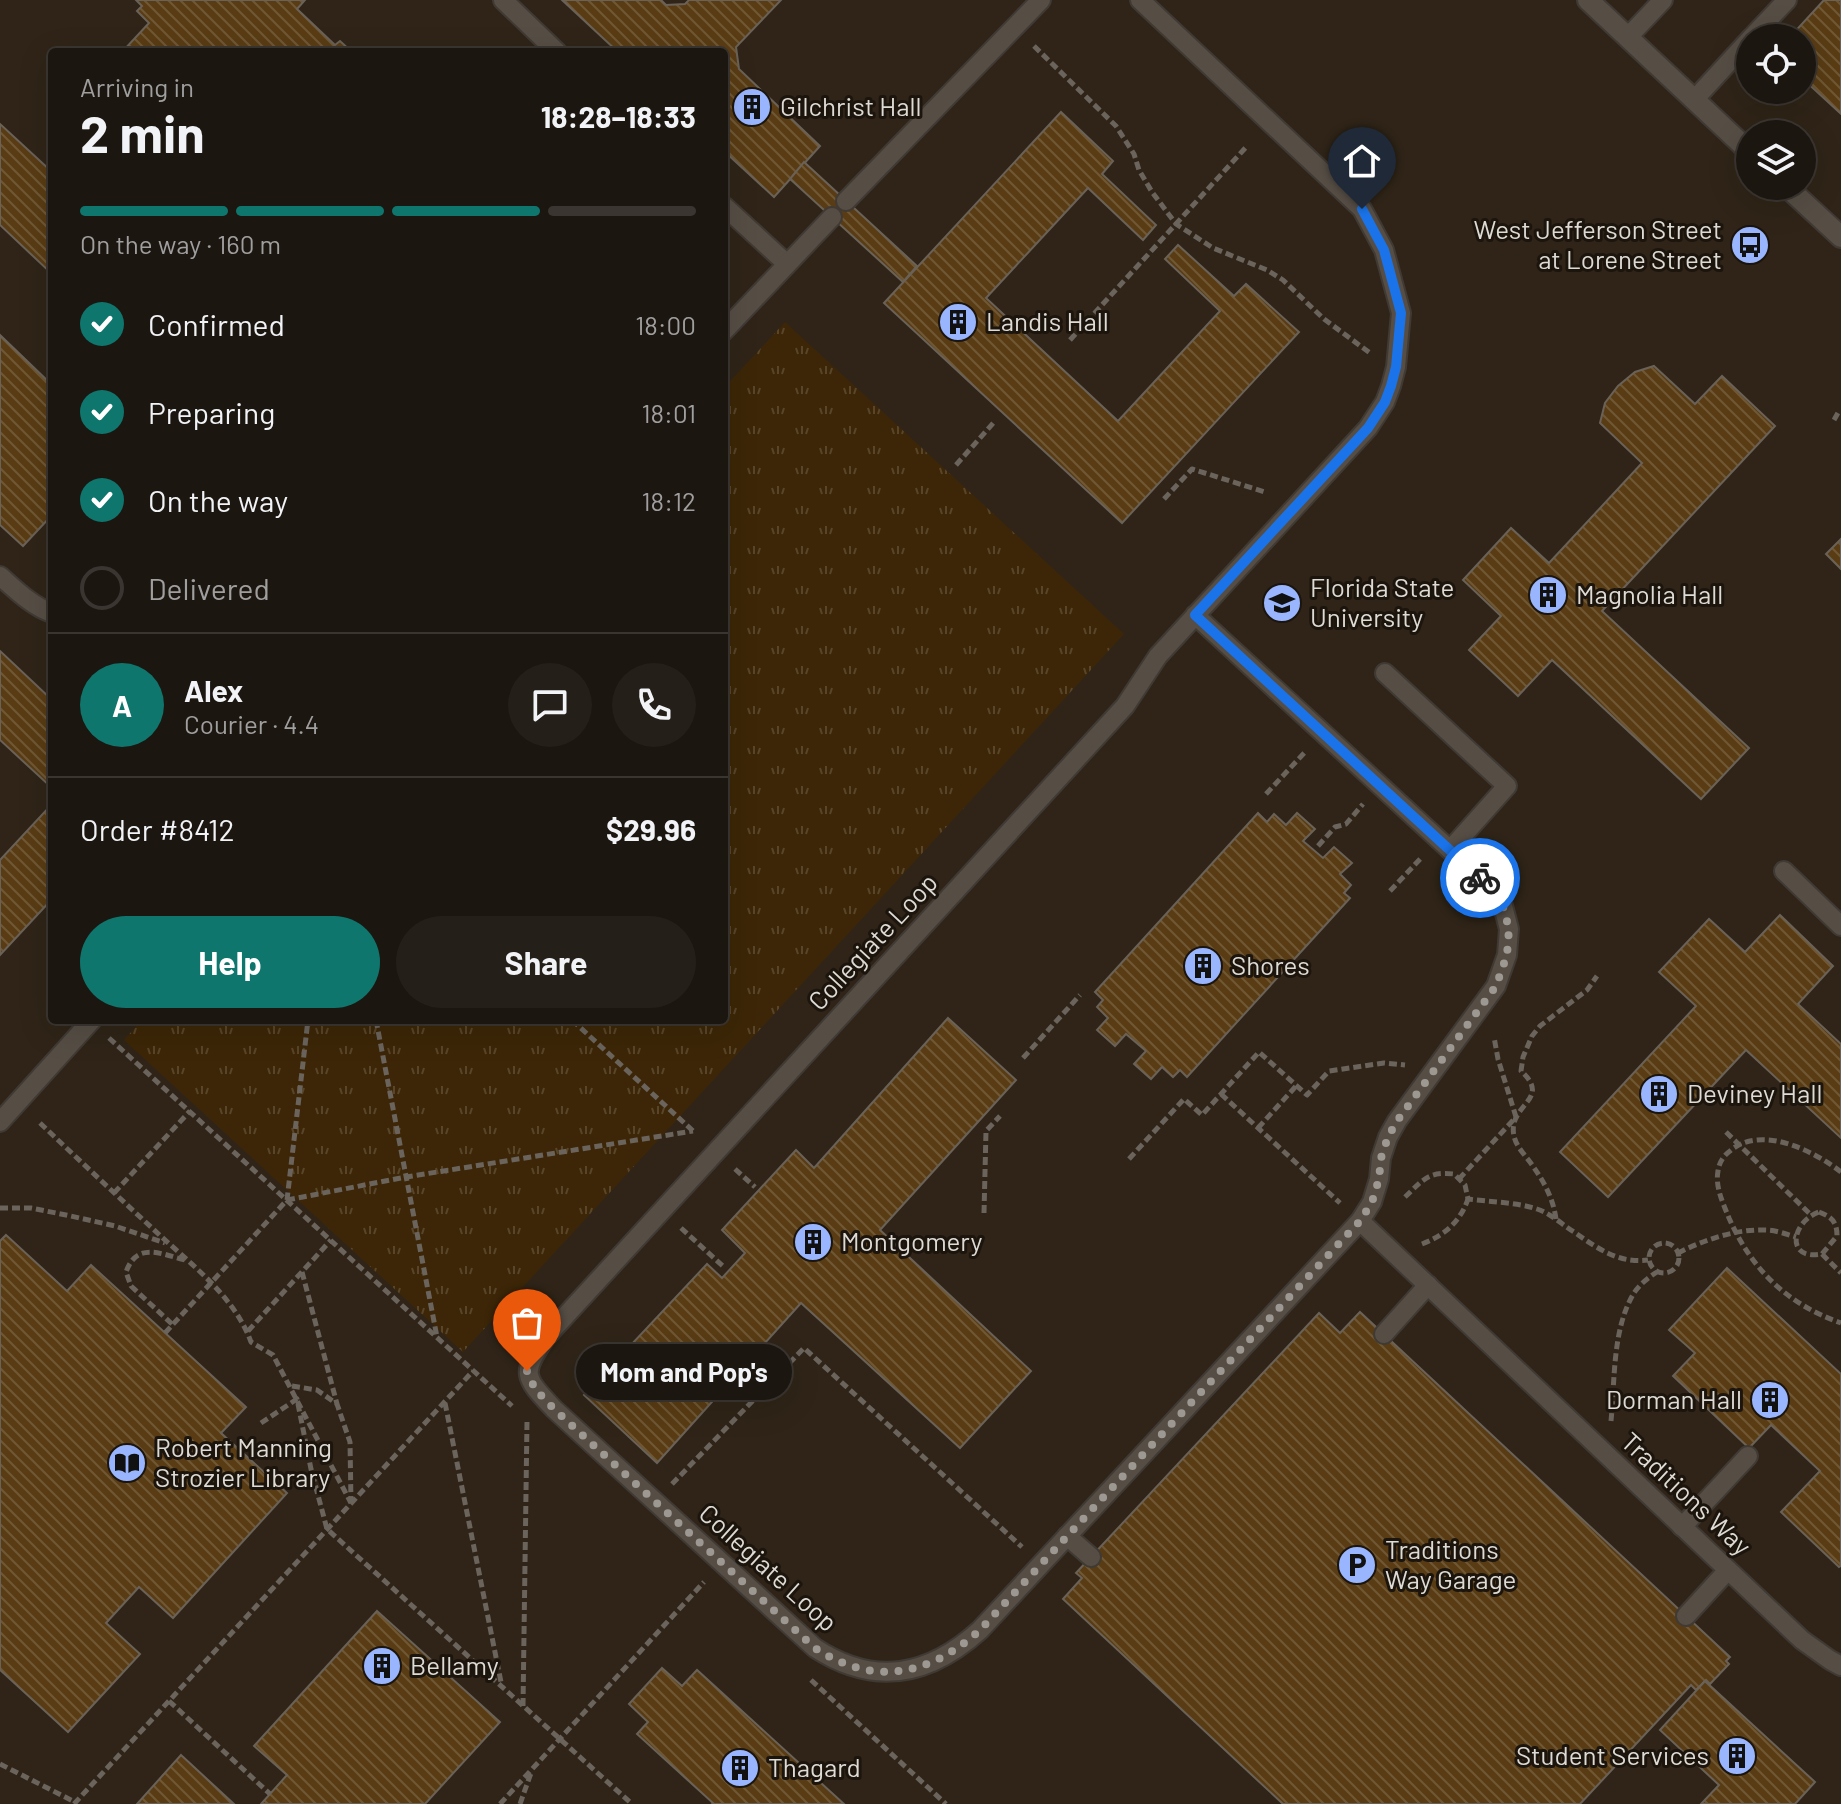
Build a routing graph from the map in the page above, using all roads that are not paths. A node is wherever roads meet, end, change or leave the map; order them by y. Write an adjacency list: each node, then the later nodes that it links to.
1 (503, 0): 9 (lane)
2 (1041, 0): 14 (lane)
3 (1140, 0): 22 (lane, Collegiate Loop)
4 (1588, 0): 8 (street)
5 (1663, 0): 8 (lane)
6 (1787, 0): 7 (lane)
7 (1765, 24)
8 (1628, 37): 11 (street)
9 (553, 48)
10 (1736, 55): 11 (lane)
11 (1694, 100): 12 (street)
12 (1736, 139)
13 (1801, 200): 17 (street)
14 (846, 201)
15 (728, 210): 18 (lane)
16 (832, 217): 18 (lane)
17 (1841, 237)
18 (786, 263): 19 (lane)
19 (728, 327)
20 (0, 576): 21 (lane)
21 (48, 612)
22 (1195, 615): 24 (lane, Collegiate Loop); 34 (lane, Collegiate Loop)
23 (1385, 673): 24 (lane)
24 (1450, 850): 29 (lane, Collegiate Loop)
25 (1784, 871): 26 (lane)
26 (1841, 926)
27 (88, 1024): 28 (lane)
28 (0, 1122)
29 (1360, 1221): 30 (lane, Traditions Way); 34 (lane, Collegiate Loop)
30 (1428, 1285): 31 (lane); 33 (lane, Traditions Way)
31 (1384, 1334)
32 (1748, 1456): 33 (lane)
33 (1682, 1527): 36 (lane, Traditions Way)
34 (1067, 1536): 35 (lane)
35 (1091, 1557)
36 (1728, 1570): 37 (lane); 38 (lane, Traditions Way)
37 (1686, 1616)
38 (1841, 1666)

